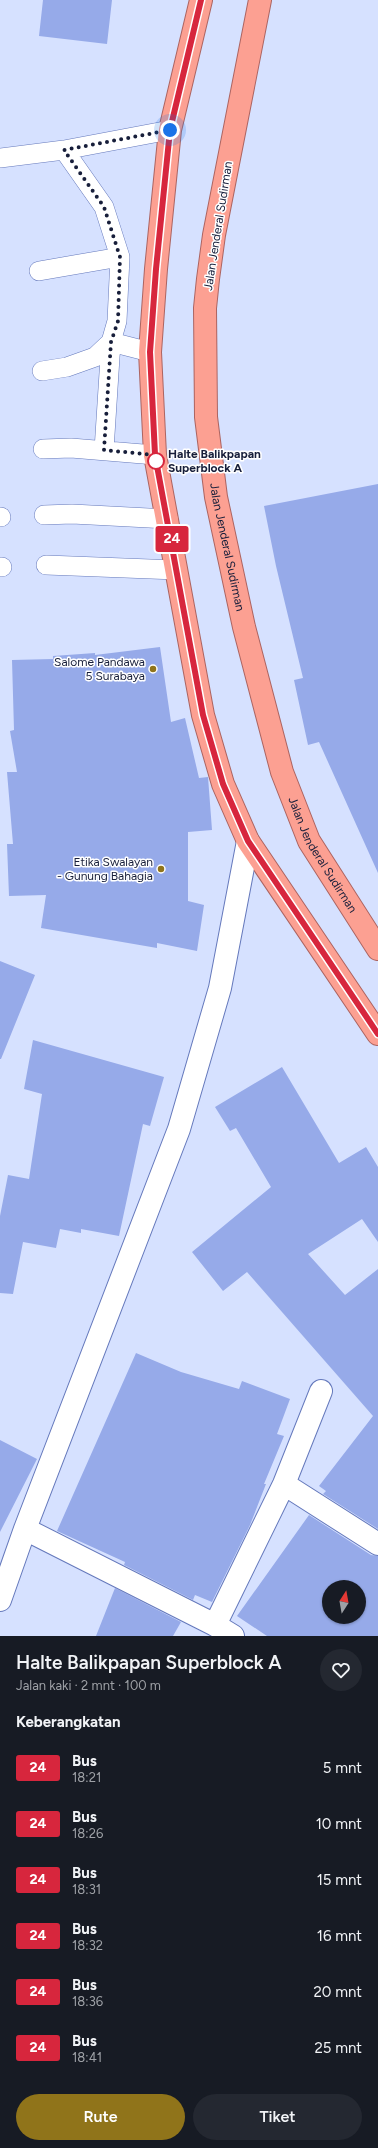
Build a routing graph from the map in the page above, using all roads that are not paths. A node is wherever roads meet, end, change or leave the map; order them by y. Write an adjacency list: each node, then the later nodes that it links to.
1 (201, 0): 3 (highway)
2 (260, 0): 19 (highway, Jalan Jenderal Sudirman)
3 (170, 130): 4 (lane); 9 (highway)
4 (64, 150): 5 (lane); 6 (lane)
5 (0, 158)
6 (120, 257): 7 (lane); 8 (lane)
7 (39, 271)
8 (111, 342): 9 (lane); 10 (lane); 12 (lane)
9 (150, 352): 13 (highway)
10 (42, 371)
11 (43, 449): 12 (lane)
12 (104, 450): 13 (lane)
13 (155, 455): 15 (highway)
14 (44, 515): 15 (lane)
15 (168, 519): 17 (highway)
16 (46, 565): 17 (lane)
17 (177, 570): 18 (highway)
18 (248, 841): 20 (highway); 23 (street)
19 (378, 950)
20 (378, 1034)
21 (321, 1391): 22 (street)
22 (284, 1484): 24 (street); 26 (street)
23 (25, 1529): 25 (street); 26 (street)
24 (378, 1544)
25 (0, 1600)
26 (224, 1630)

